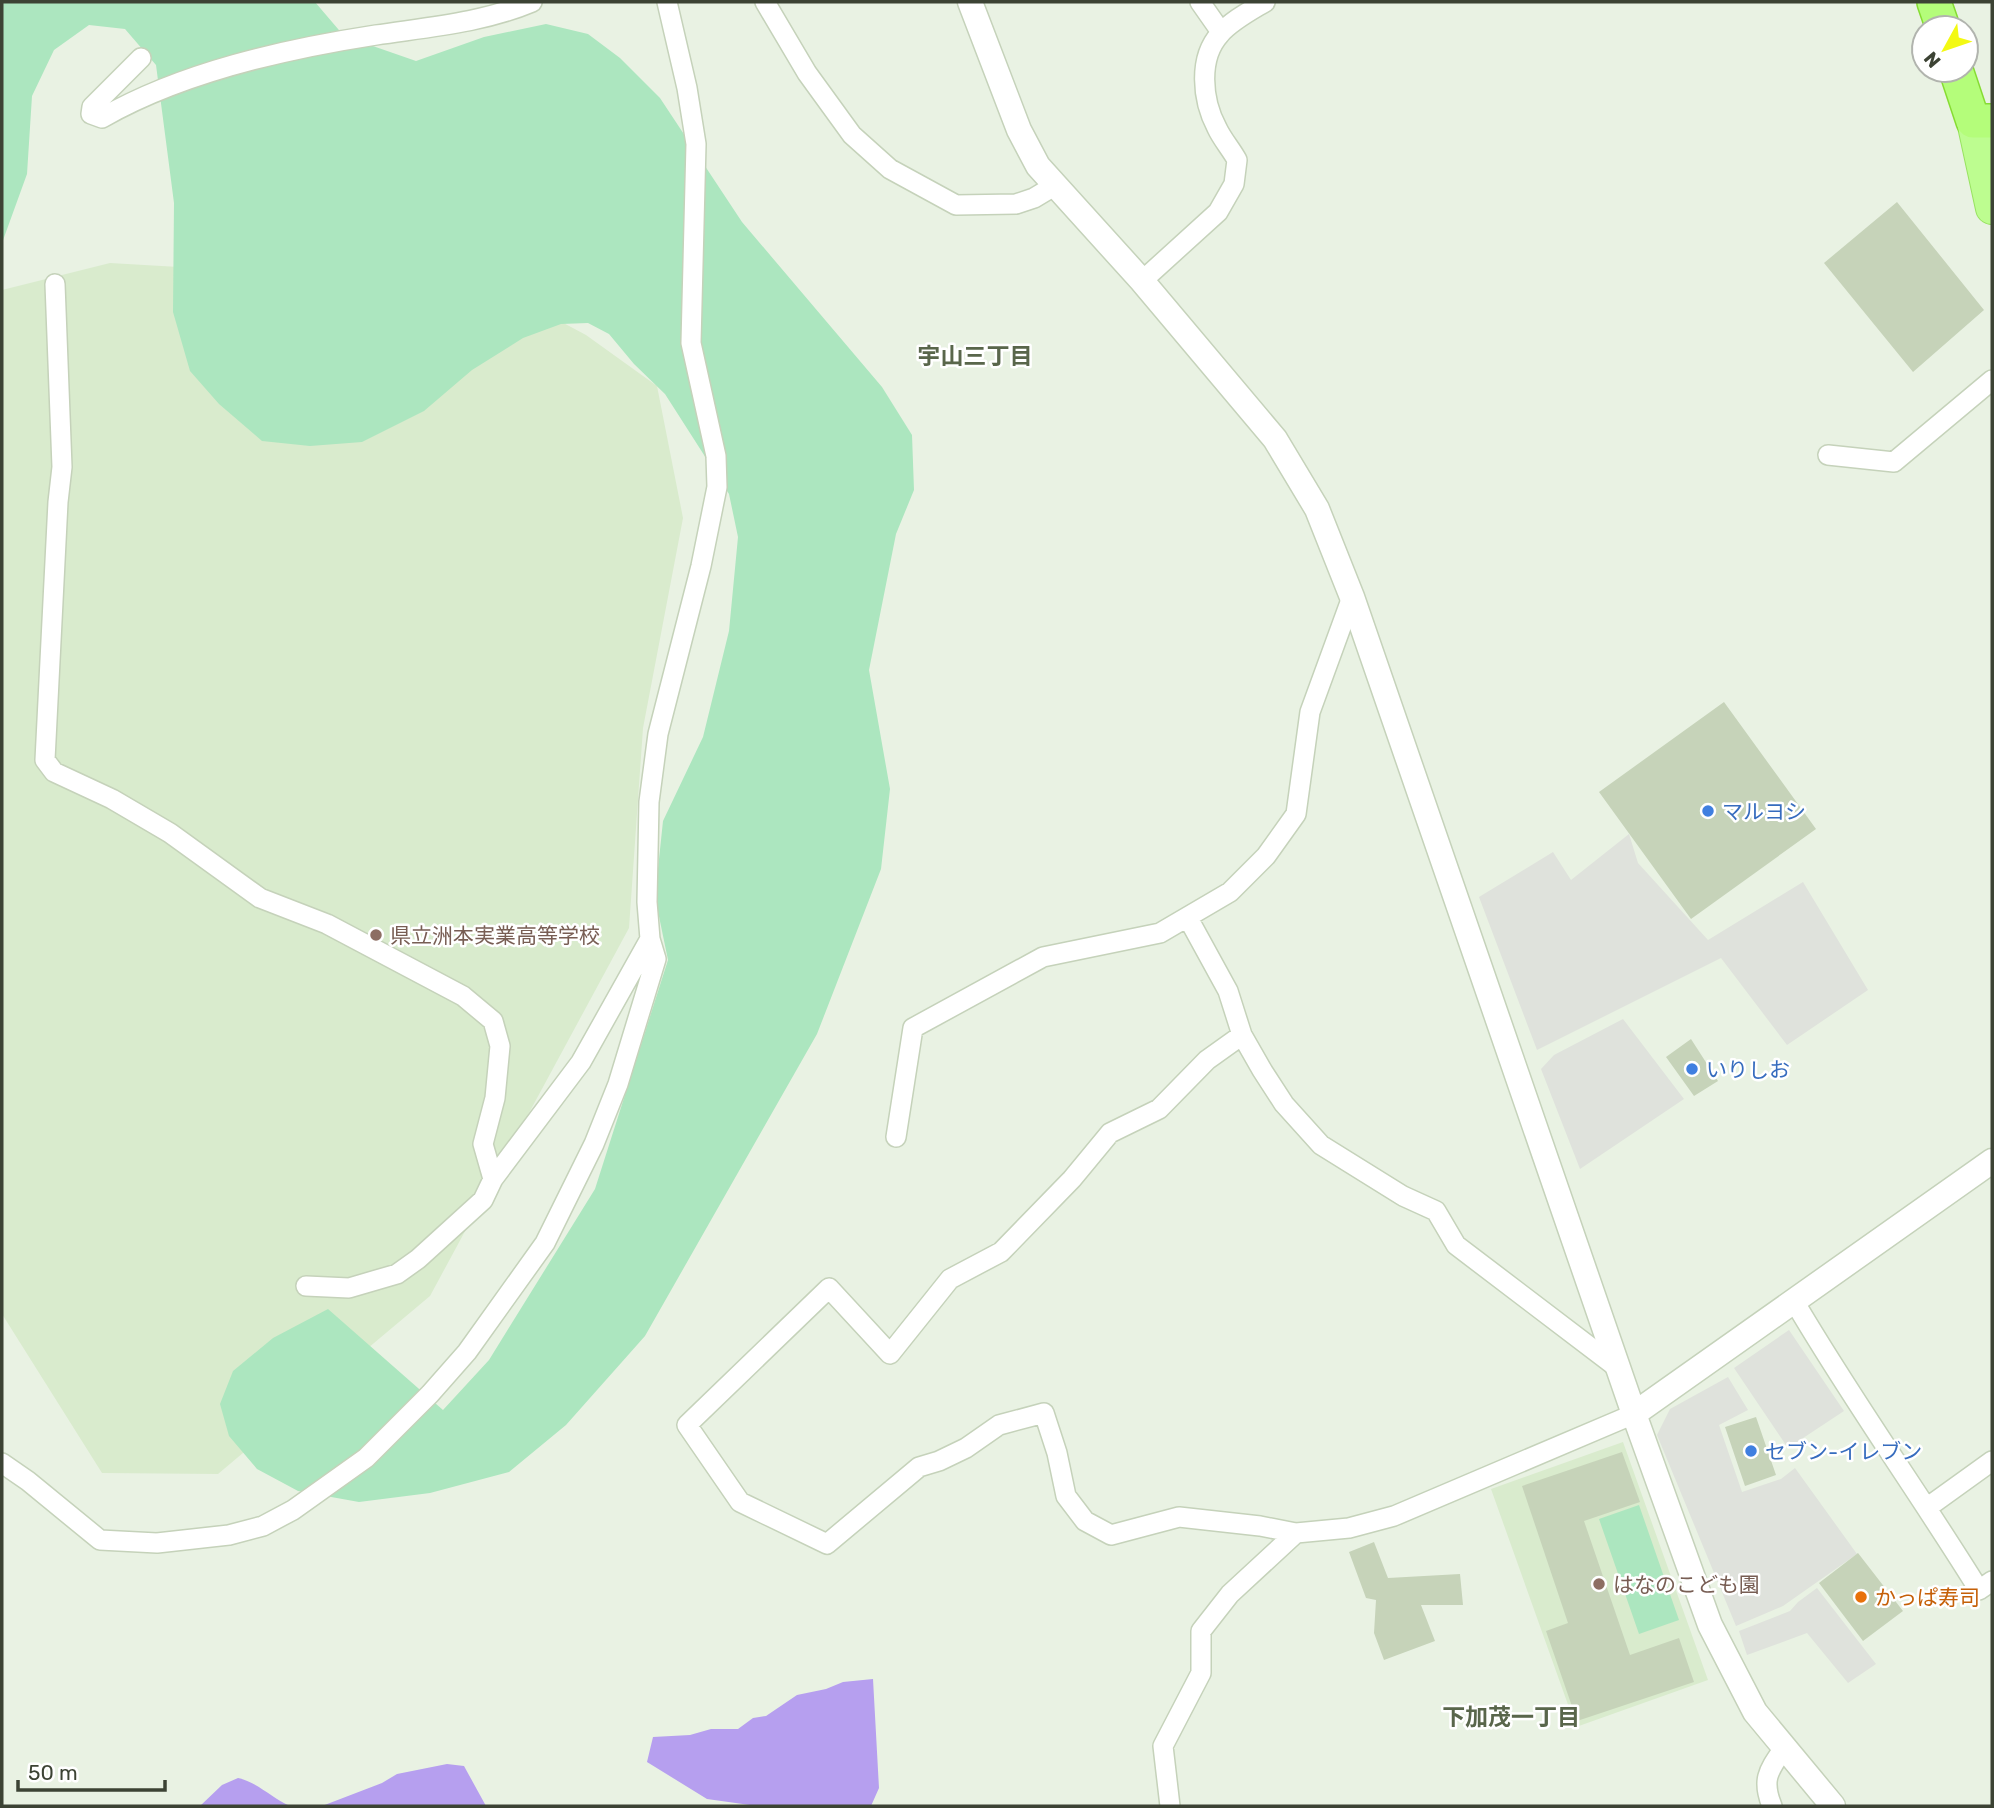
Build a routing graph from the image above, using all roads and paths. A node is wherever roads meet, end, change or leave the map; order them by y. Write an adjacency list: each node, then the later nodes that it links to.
1 (532, 2): 8 (street)
2 (667, 2): 19 (street)
3 (765, 2): 11 (street)
4 (970, 2): 11 (street)
5 (1200, 2): 7 (street)
6 (1265, 2): 7 (street)
7 (1221, 32): 13 (street)
8 (141, 58)
9 (1963, 84): 10 (highway)
10 (1983, 121): 12 (main road)
11 (1054, 186): 13 (street)
12 (1992, 208)
13 (1142, 281): 17 (street)
14 (55, 284): 23 (street)
15 (1992, 380): 16 (street)
16 (1828, 455)
17 (1352, 597): 18 (street); 26 (street)
18 (1188, 918): 20 (street); 21 (street)
19 (650, 939): 23 (street); 29 (street)
20 (1242, 1035): 26 (street); 31 (street)
21 (896, 1137)
22 (1992, 1161): 25 (street)
23 (493, 1179): 24 (street)
24 (306, 1286)
25 (1794, 1301): 27 (street); 30 (street)
26 (1619, 1368): 27 (street)
27 (1634, 1414): 31 (street); 33 (street)
28 (1992, 1461): 30 (street)
29 (2, 1463)
30 (1928, 1507): 32 (street)
31 (1296, 1532): 34 (street)
32 (1992, 1581)
33 (1784, 1748): 35 (street); 36 (street)
34 (1170, 1806)
35 (1772, 1806)
36 (1833, 1806)

